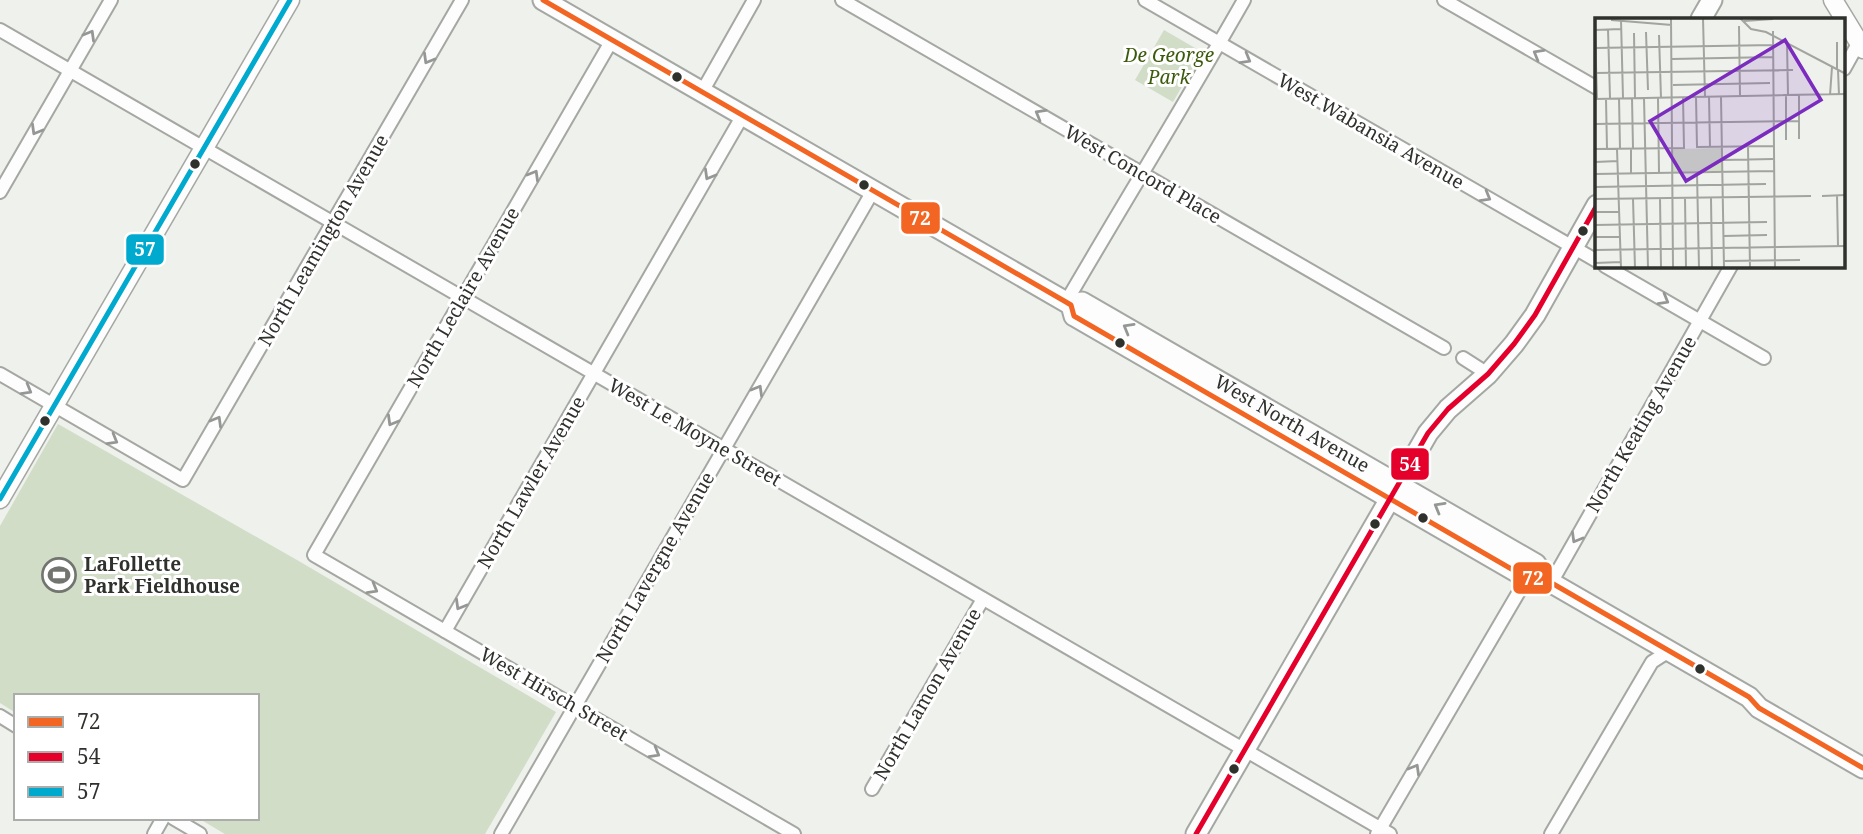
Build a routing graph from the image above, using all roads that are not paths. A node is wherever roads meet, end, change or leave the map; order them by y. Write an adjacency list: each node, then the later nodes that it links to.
1 (111, 0): 20 (street, one-way to 1)
2 (290, 0): 24 (street)
3 (462, 0): 29 (street, North Leamington Avenue, one-way to 29)
4 (543, 0): 16 (main road, West North Avenue)
5 (754, 0): 22 (street)
6 (842, 0): 25 (street, West Concord Place, one-way to 6)
7 (1145, 0): 17 (street, West Wabansia Avenue)
8 (1244, 0): 17 (street)
9 (1444, 0): 21 (street, one-way to 9)
10 (1712, 0): 12 (main road)
11 (1833, 0): 13 (street)
12 (1702, 18)
13 (1844, 18)
14 (1846, 21): 18 (street)
15 (0, 30): 20 (street, West Le Moyne Street)
16 (612, 40): 22 (main road, West North Avenue); 34 (street, North Leclaire Avenue, one-way to 16)
17 (1219, 43): 25 (street); 30 (street, West Wabansia Avenue, one-way to 30)
18 (1861, 46): 19 (street)
19 (1846, 66)
20 (69, 71): 24 (street, West Le Moyne Street); 27 (street, one-way to 27)
21 (1595, 87)
22 (702, 92): 23 (main road, West North Avenue)
23 (743, 115): 26 (main road, West North Avenue); 41 (street, North Lawler Avenue, one-way to 41)
24 (203, 148): 29 (street, West Le Moyne Street); 43 (street)
25 (1142, 173): 35 (street); 37 (street, West Concord Place)
26 (873, 191): 35 (main road, West North Avenue); 44 (street, North Lavergne Avenue, one-way to 26)
27 (0, 192)
28 (1595, 208): 30 (main road)
29 (332, 223): 34 (street, West Le Moyne Street); 43 (street, North Leamington Avenue, one-way to 29)
30 (1573, 247): 31 (street, West Wabansia Avenue); 42 (main road)
31 (1595, 260)
32 (1608, 268): 36 (street, one-way to 36)
33 (1730, 268): 36 (street, North Keating Avenue)
34 (463, 298): 41 (street, West Le Moyne Street); 47 (street, North Leclaire Avenue, one-way to 47)
35 (1068, 303): 45 (main road, West North Avenue)
36 (1700, 321): 39 (street); 48 (street, North Keating Avenue, one-way to 48)
37 (1444, 348)
38 (1463, 358): 42 (street)
39 (1764, 358)
40 (0, 374): 43 (street, one-way to 43)
41 (594, 374): 44 (street, West Le Moyne Street); 50 (street, North Lawler Avenue, one-way to 50)
42 (1488, 374): 45 (main road)
43 (54, 405): 46 (street)
44 (723, 449): 49 (street, West Le Moyne Street); 53 (street, North Lavergne Avenue)
45 (1394, 491): 48 (main road, West North Avenue); 54 (main road)
46 (0, 499)
47 (314, 555): 50 (street, West Hirsch Street, one-way to 50)
48 (1540, 579): 51 (main road, West North Avenue); 59 (street, North Keating Avenue, one-way to 48)
49 (983, 599): 54 (street, West Le Moyne Street); 57 (street, North Lamon Avenue)
50 (445, 631): 53 (street, West Hirsch Street)
51 (1669, 651): 52 (main road, West North Avenue); 64 (street)
52 (1749, 697): 55 (main road, West North Avenue); 56 (main road, West North Avenue)
53 (575, 706): 61 (street, North Lavergne Avenue); 62 (street, West Hirsch Street, one-way to 62)
54 (1244, 750): 59 (street, West Le Moyne Street); 63 (main road)
55 (1863, 756)
56 (1863, 768)
57 (872, 789)
58 (176, 820): 60 (street)
59 (1383, 832)
60 (200, 834)
61 (501, 834)
62 (794, 834)
63 (1196, 834)
64 (1551, 834)

